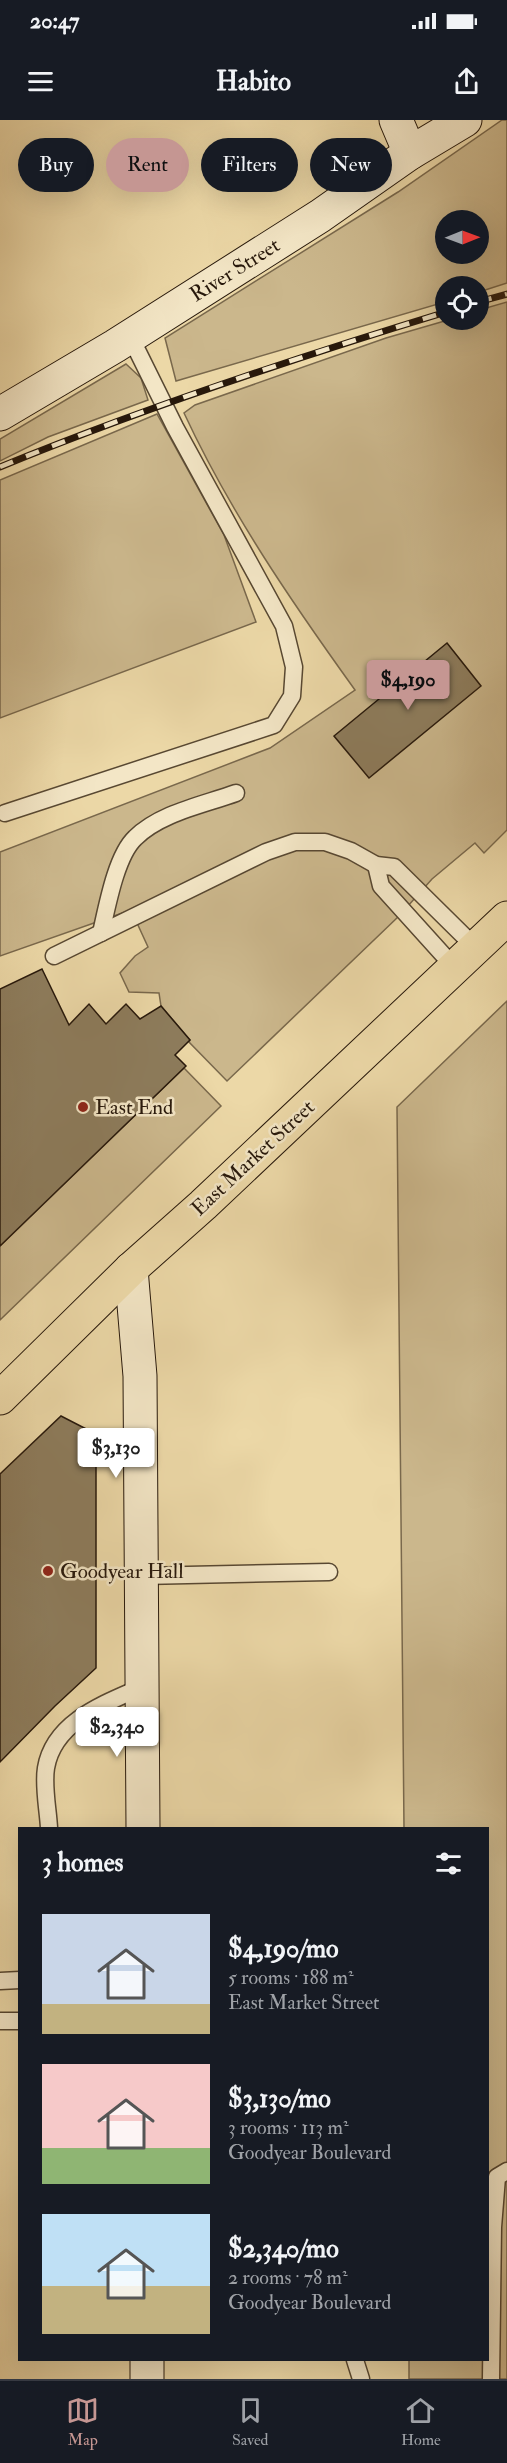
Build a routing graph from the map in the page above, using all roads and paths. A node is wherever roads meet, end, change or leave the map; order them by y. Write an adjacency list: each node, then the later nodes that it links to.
1 (396, 120): 3 (street)
2 (465, 120): 3 (street, River Street)
3 (410, 153): 4 (street, River Street)
4 (130, 336): 5 (street, River Street); 7 (lane)
5 (0, 414)
6 (236, 793): 10 (lane)
7 (5, 813)
8 (376, 865): 10 (lane); 12 (lane); 12 (lane)
9 (507, 918): 12 (main road, East Market Street)
10 (101, 933): 11 (lane)
11 (54, 956)
12 (466, 958): 13 (main road, East Market Street)
13 (131, 1269): 14 (main road, East Market Street); 16 (street)
14 (0, 1398)
15 (328, 1572): 16 (lane)
16 (142, 1576): 17 (street)
17 (142, 1687): 18 (lane); 19 (street)
18 (49, 1827)
19 (143, 1827)
20 (18, 1980): 21 (lane)
21 (0, 1981)
22 (0, 2021): 23 (lane)
23 (18, 2021)
24 (507, 2171): 29 (lane)
25 (147, 2361): 27 (street)
26 (355, 2361): 28 (lane)
27 (147, 2379)
28 (361, 2379)
29 (491, 2379)

